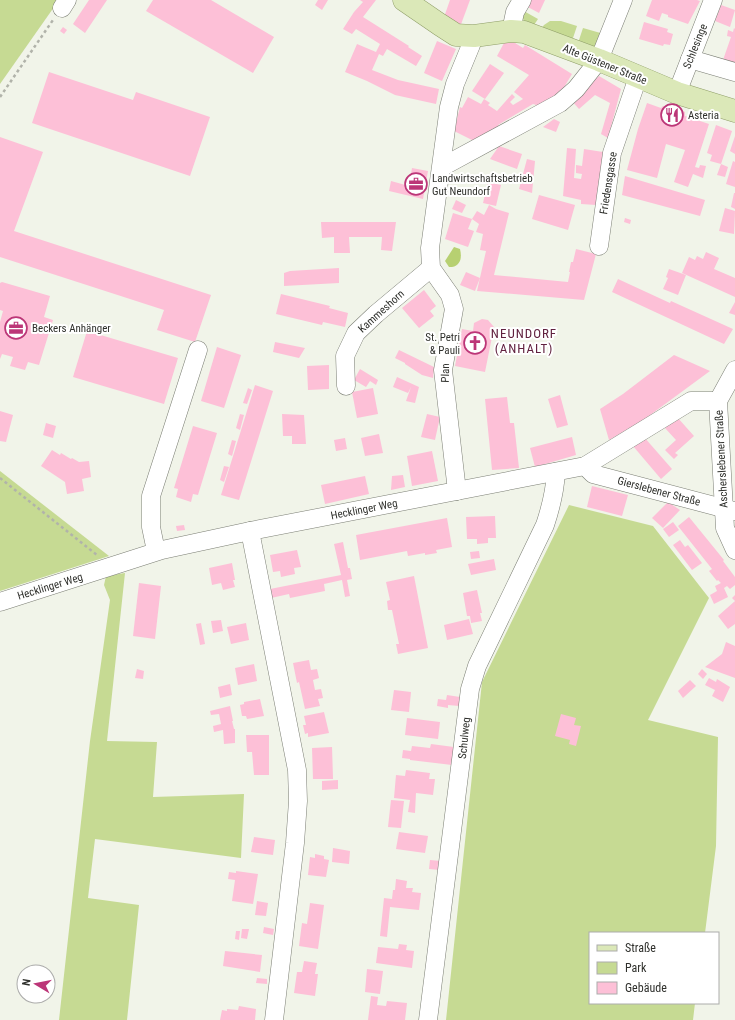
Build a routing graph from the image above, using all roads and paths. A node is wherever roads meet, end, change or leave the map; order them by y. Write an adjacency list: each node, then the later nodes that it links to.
1 (404, 0): 7 (main road, Alte Güstener Straße)
2 (522, 0): 6 (street)
3 (623, 0): 9 (street)
4 (713, 0): 8 (street, Schlesinge)
5 (64, 4): 13 (path)
6 (511, 31): 7 (main road, Alte Güstener Straße); 9 (main road, Alte Güstener Straße)
7 (474, 36): 15 (street)
8 (690, 59): 10 (street); 12 (street, Schlesinge)
9 (598, 60): 11 (main road, Alte Güstener Straße); 15 (street)
10 (735, 72)
11 (638, 77): 12 (main road, Alte Güstener Straße); 16 (street, Friedensgasse)
12 (677, 93): 14 (main road, Alte Güstener Straße)
13 (0, 97)
14 (735, 111)
15 (442, 167): 17 (street)
16 (599, 246)
17 (431, 268): 20 (street, Kammeshorn); 25 (street, Plan)
18 (198, 350): 29 (street)
19 (735, 370): 21 (street, Ascherslebener Straße)
20 (346, 386)
21 (718, 401): 22 (street, Hecklinger Weg); 26 (street, Ascherslebener Straße)
22 (585, 466): 23 (street, Hecklinger Weg); 26 (street, Gierslebener Straße)
23 (556, 472): 25 (street, Hecklinger Weg); 33 (street, Schulweg)
24 (0, 478): 30 (path)
25 (456, 491): 27 (street, Hecklinger Weg)
26 (730, 510): 28 (street, Ascherslebener Straße)
27 (250, 531): 29 (street, Hecklinger Weg); 32 (street)
28 (735, 550)
29 (156, 551): 30 (street, Hecklinger Weg)
30 (105, 569): 31 (street, Hecklinger Weg)
31 (0, 602)
32 (274, 1020)
33 (428, 1020)

